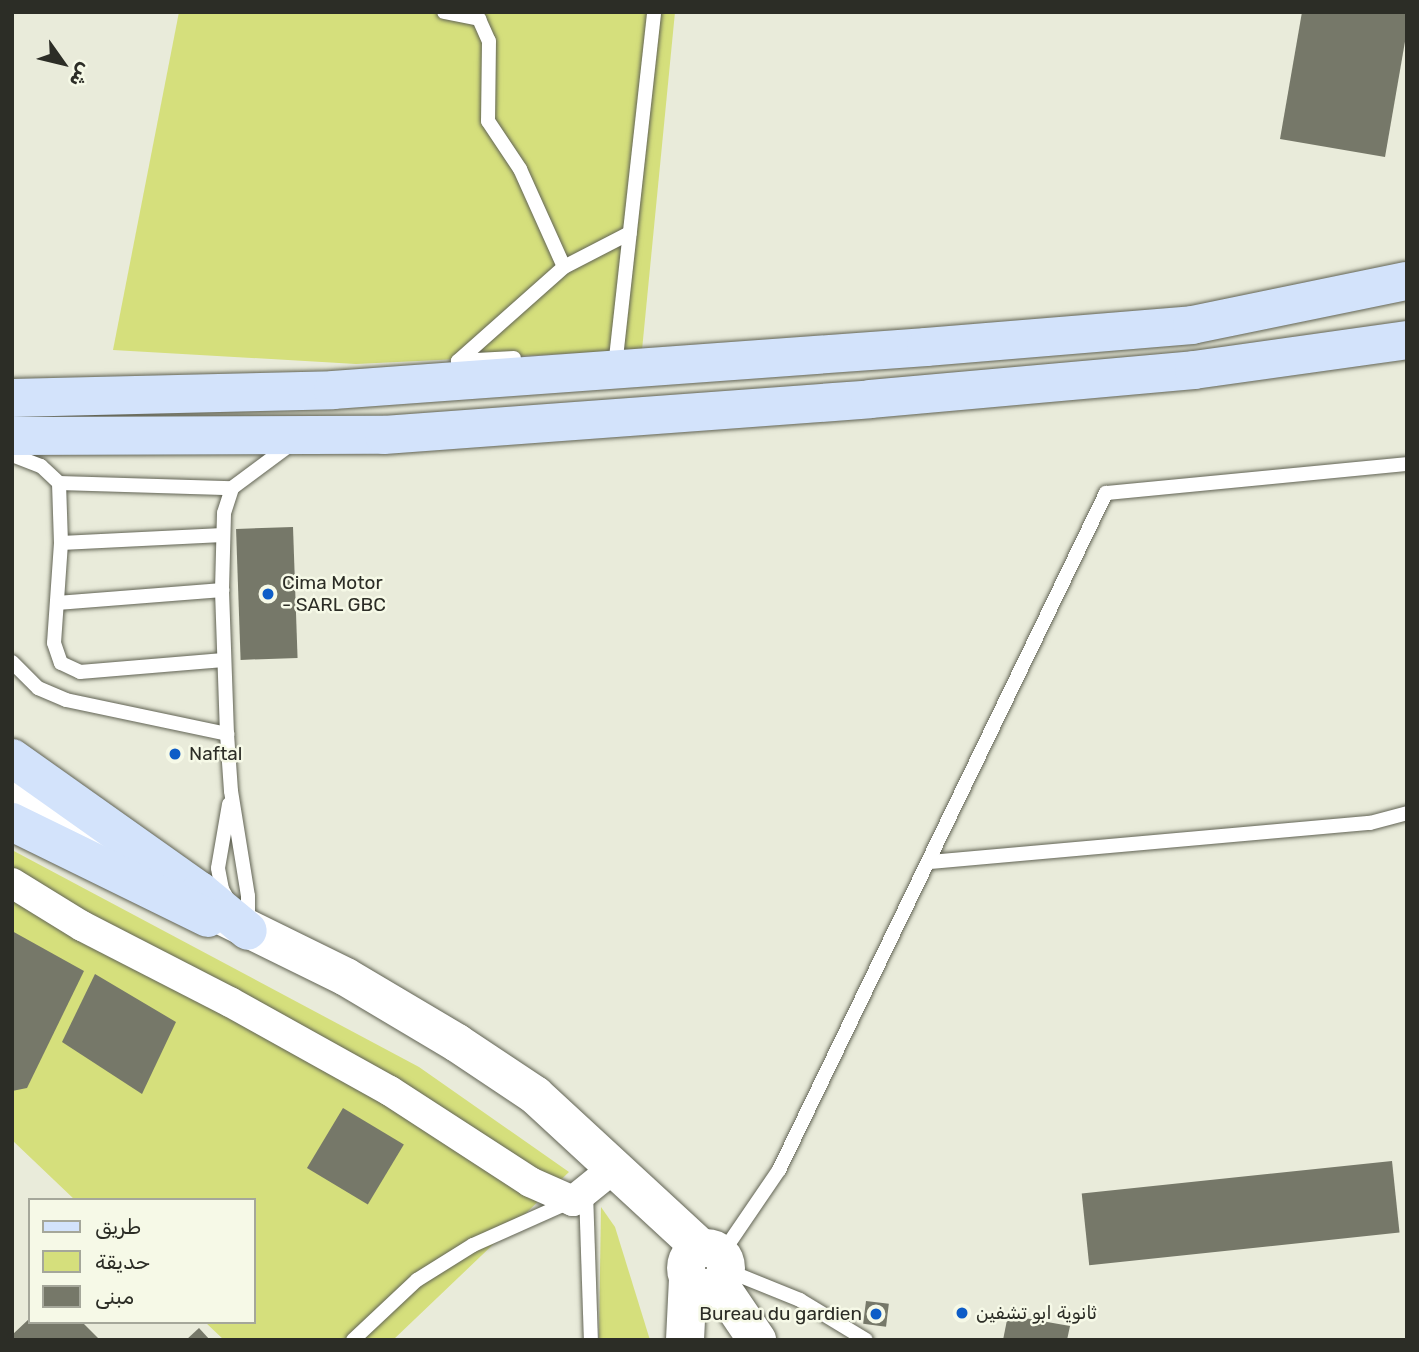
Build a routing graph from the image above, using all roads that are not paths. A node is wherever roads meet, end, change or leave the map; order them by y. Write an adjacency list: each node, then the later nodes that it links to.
1 (444, 12): 4 (lane)
2 (654, 12): 3 (lane)
3 (630, 233): 4 (lane); 8 (lane)
4 (564, 267): 7 (lane)
5 (1407, 281): 8 (main road)
6 (1407, 340): 11 (main road)
7 (524, 357)
8 (611, 359): 9 (main road)
9 (12, 398)
10 (12, 436): 11 (main road)
11 (303, 436): 15 (lane)
12 (12, 455): 14 (lane)
13 (1407, 464): 28 (lane)
14 (59, 483): 15 (lane); 17 (lane)
15 (232, 488): 16 (lane)
16 (223, 535): 17 (lane); 18 (lane)
17 (61, 542): 19 (lane)
18 (222, 590): 19 (lane); 20 (lane)
19 (57, 604): 20 (lane)
20 (223, 660): 22 (lane)
21 (12, 662): 22 (lane)
22 (227, 734): 24 (lane)
23 (12, 758): 29 (main road)
24 (231, 791): 29 (lane); 31 (lane)
25 (12, 792): 31 (main road)
26 (1407, 813): 28 (lane)
27 (12, 822): 31 (main road)
28 (930, 862): 33 (lane)
29 (204, 877): 31 (main road)
30 (12, 883): 32 (street)
31 (248, 931): 32 (main road)
32 (591, 1186): 33 (main road); 34 (lane); 35 (lane)
33 (707, 1269): 36 (main road); 37 (main road); 38 (main road); 39 (lane)
34 (353, 1340)
35 (591, 1340)
36 (685, 1340)
37 (709, 1340)
38 (757, 1340)
39 (866, 1340)

